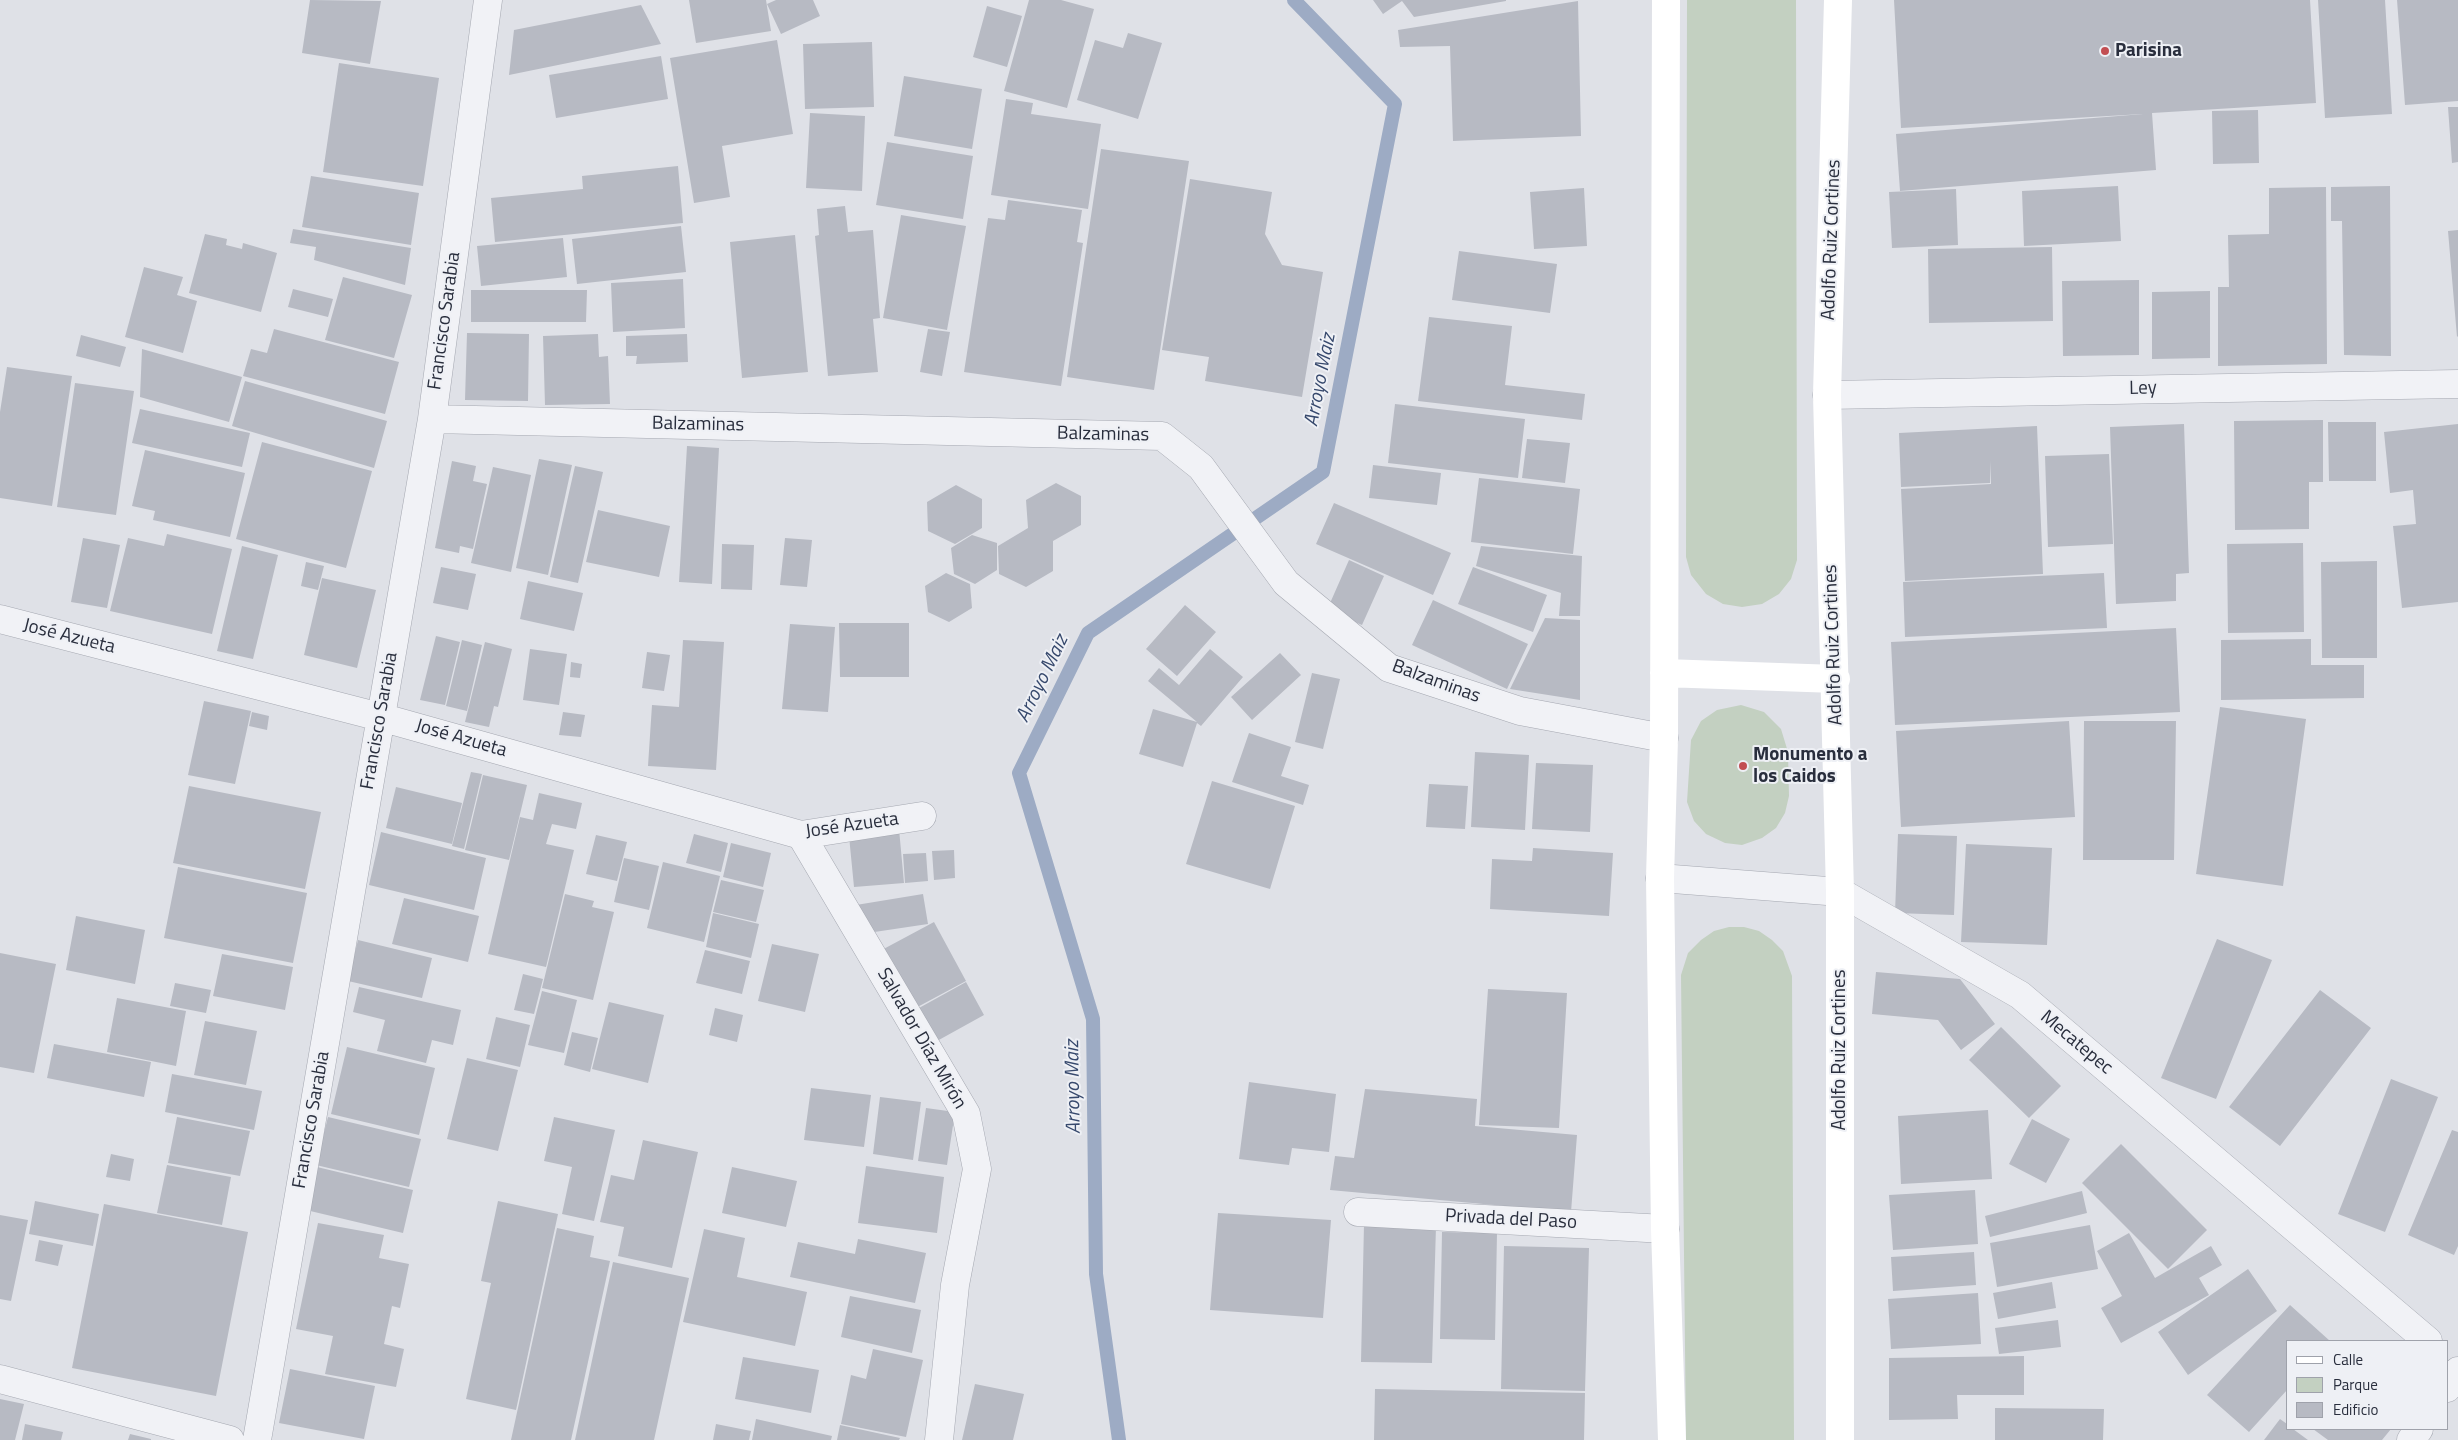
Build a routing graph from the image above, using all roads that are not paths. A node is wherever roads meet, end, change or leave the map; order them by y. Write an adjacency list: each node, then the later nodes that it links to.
1 (488, 0): 6 (street, Francisco Sarabia)
2 (1666, 0): 8 (main road)
3 (1838, 0): 5 (main road, Adolfo Ruiz Cortines)
4 (2458, 384): 5 (street, Ley)
5 (1827, 395): 9 (main road, Adolfo Ruiz Cortines)
6 (432, 419): 10 (street, Francisco Sarabia); 11 (street, Balzaminas)
7 (0, 619): 10 (street, José Azueta)
8 (1664, 673): 9 (main road); 11 (main road)
9 (1836, 679): 15 (main road, Adolfo Ruiz Cortines)
10 (380, 717): 13 (street, José Azueta); 25 (street, Francisco Sarabia)
11 (1664, 738): 14 (main road)
12 (922, 816): 13 (street, José Azueta)
13 (801, 835): 26 (street, Salvador Díaz Mirón)
14 (1660, 878): 15 (street, Mecatepec); 17 (main road)
15 (1840, 892): 18 (street, Mecatepec); 28 (main road, Adolfo Ruiz Cortines)
16 (1358, 1212): 17 (street, Privada del Paso)
17 (1665, 1228): 27 (main road)
18 (2427, 1340)
19 (2448, 1358): 20 (street)
20 (2458, 1367)
21 (2458, 1371): 23 (street)
22 (0, 1379): 24 (street)
23 (2448, 1386)
24 (230, 1440)
25 (257, 1440)
26 (939, 1440)
27 (1672, 1440)
28 (1840, 1440)

